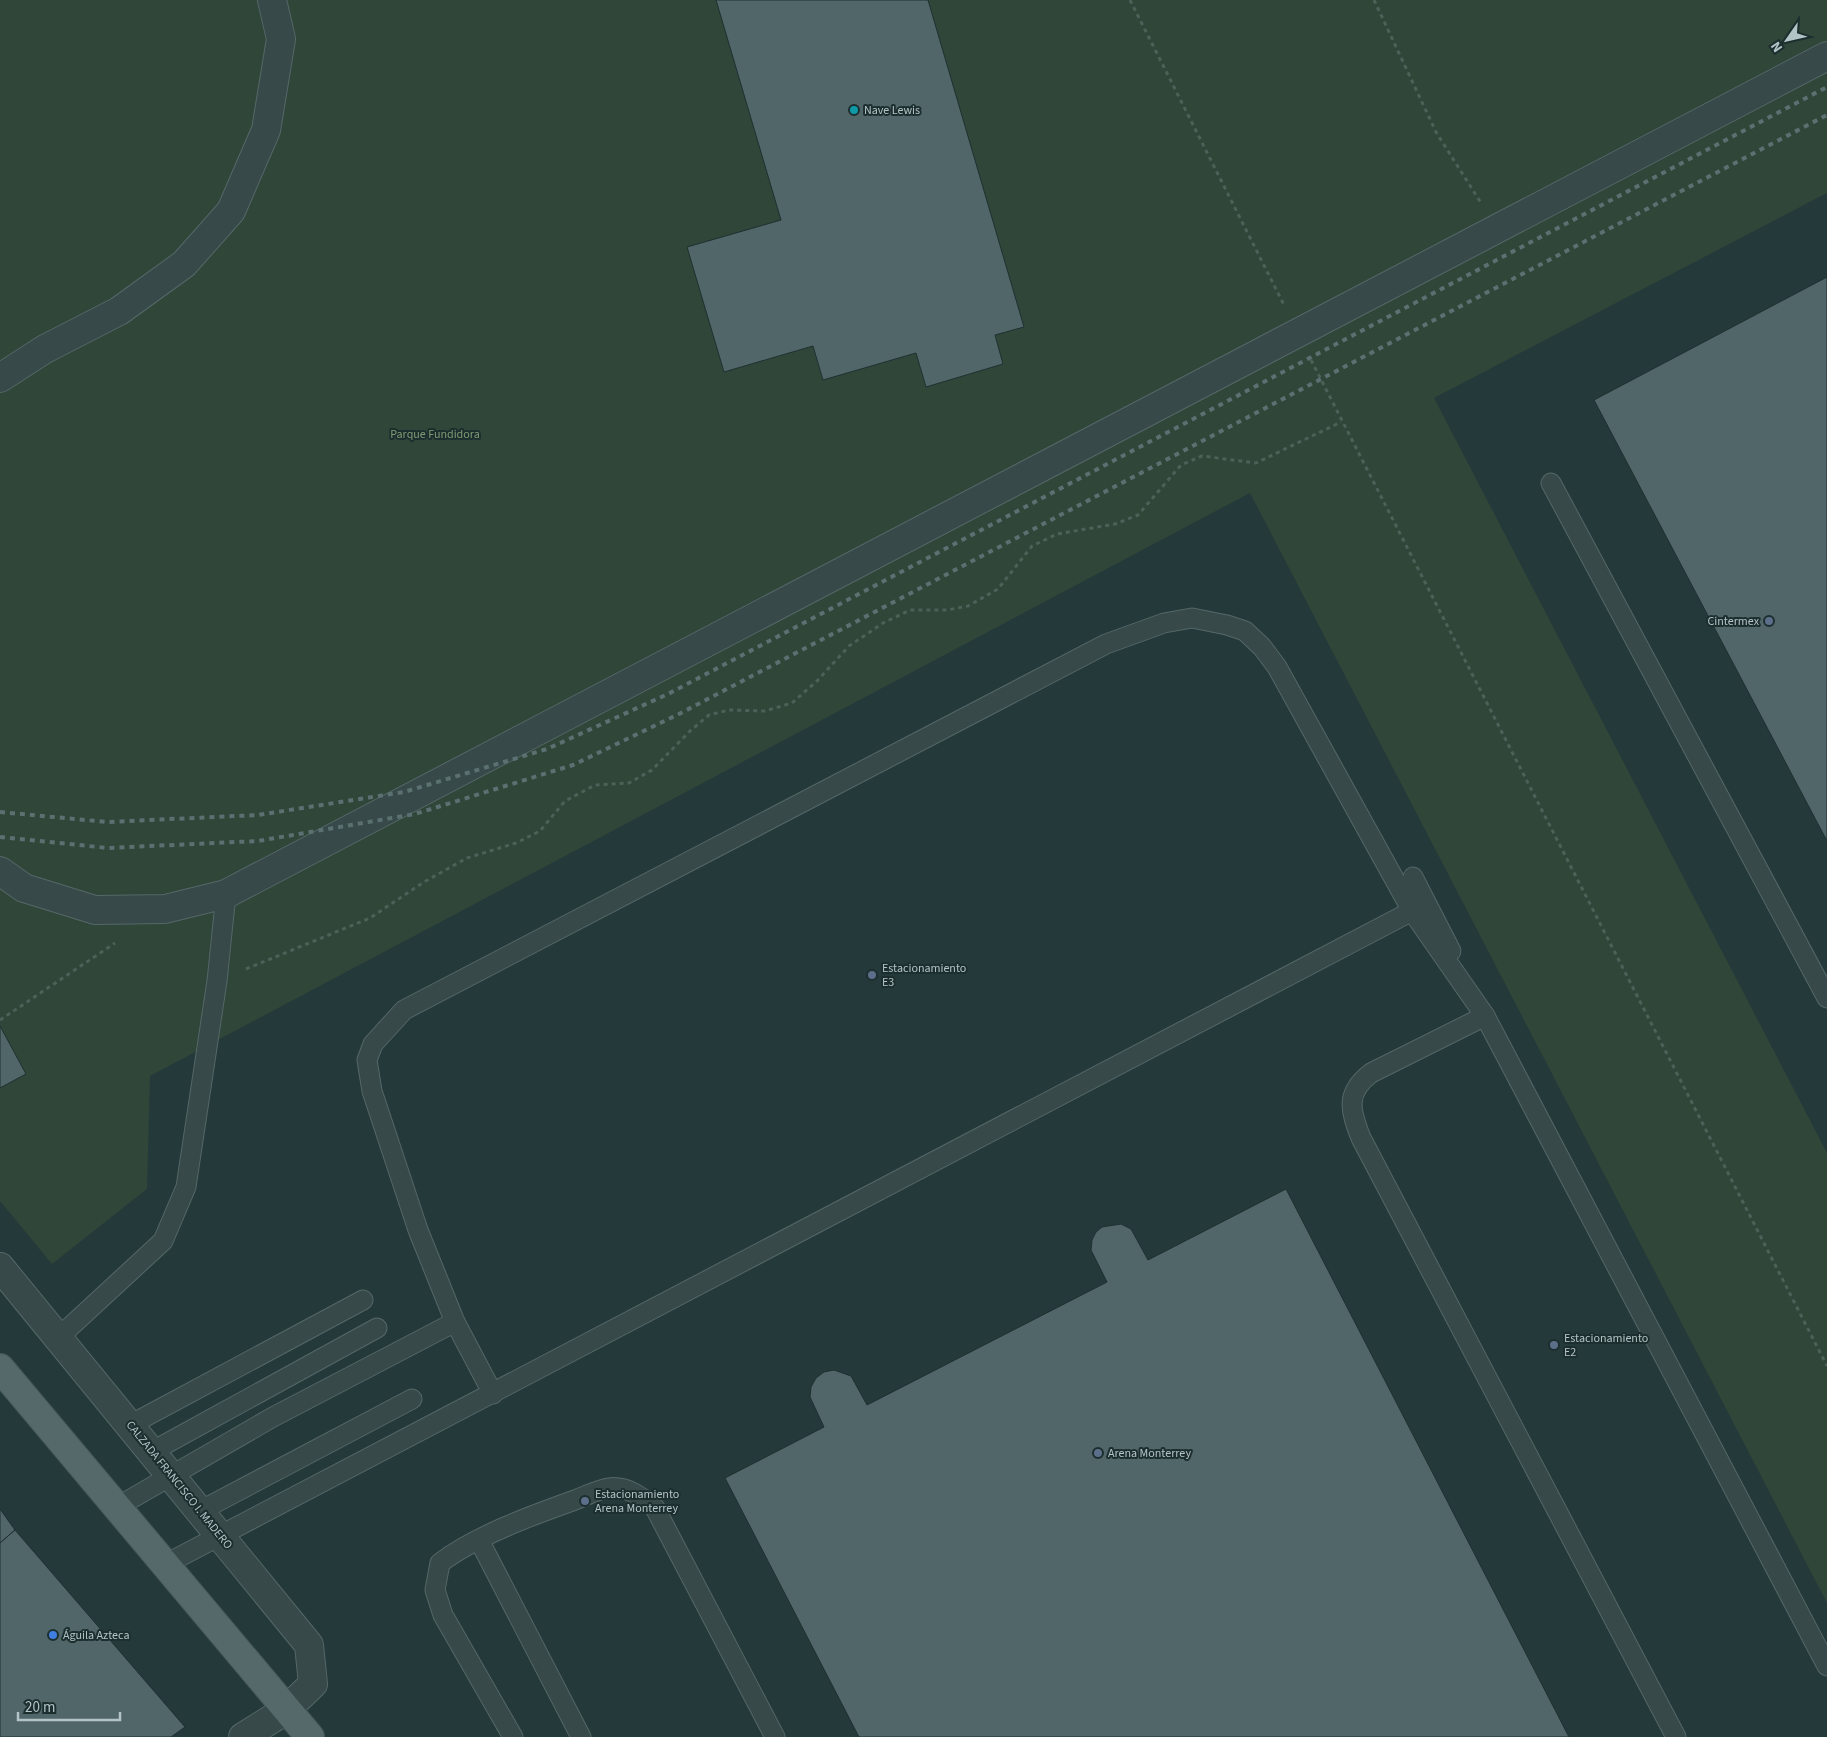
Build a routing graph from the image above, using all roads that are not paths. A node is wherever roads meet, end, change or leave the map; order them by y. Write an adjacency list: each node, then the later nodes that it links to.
1 (272, 0): 3 (street)
2 (1827, 56): 7 (street)
3 (0, 378)
4 (1551, 483): 9 (lane)
5 (0, 871): 7 (street)
6 (1414, 877): 10 (lane)
7 (226, 894): 15 (lane)
8 (1412, 911): 10 (lane); 13 (lane); 17 (lane)
9 (1827, 998)
10 (1485, 1016): 27 (lane); 34 (lane)
11 (0, 1267): 15 (street, CALZADA FRANCISCO I. MADERO)
12 (362, 1300): 19 (lane)
13 (455, 1322): 17 (lane); 21 (lane)
14 (377, 1328): 20 (lane)
15 (58, 1338): 19 (street, CALZADA FRANCISCO I. MADERO)
16 (0, 1368): 22 (main road)
17 (493, 1394): 24 (lane)
18 (412, 1399): 23 (lane)
19 (130, 1425): 20 (street, CALZADA FRANCISCO I. MADERO)
20 (151, 1452): 21 (street, CALZADA FRANCISCO I. MADERO)
21 (170, 1475): 22 (lane); 23 (street, CALZADA FRANCISCO I. MADERO)
22 (117, 1507): 26 (main road)
23 (200, 1511): 24 (street, CALZADA FRANCISCO I. MADERO)
24 (221, 1536): 26 (lane); 28 (street, CALZADA FRANCISCO I. MADERO)
25 (479, 1540): 31 (lane); 32 (lane); 33 (lane)
26 (164, 1565): 28 (main road)
27 (1827, 1666)
28 (286, 1710): 29 (street); 30 (main road)
29 (243, 1737)
30 (310, 1737)
31 (513, 1737)
32 (581, 1737)
33 (775, 1737)
34 (1676, 1737)

